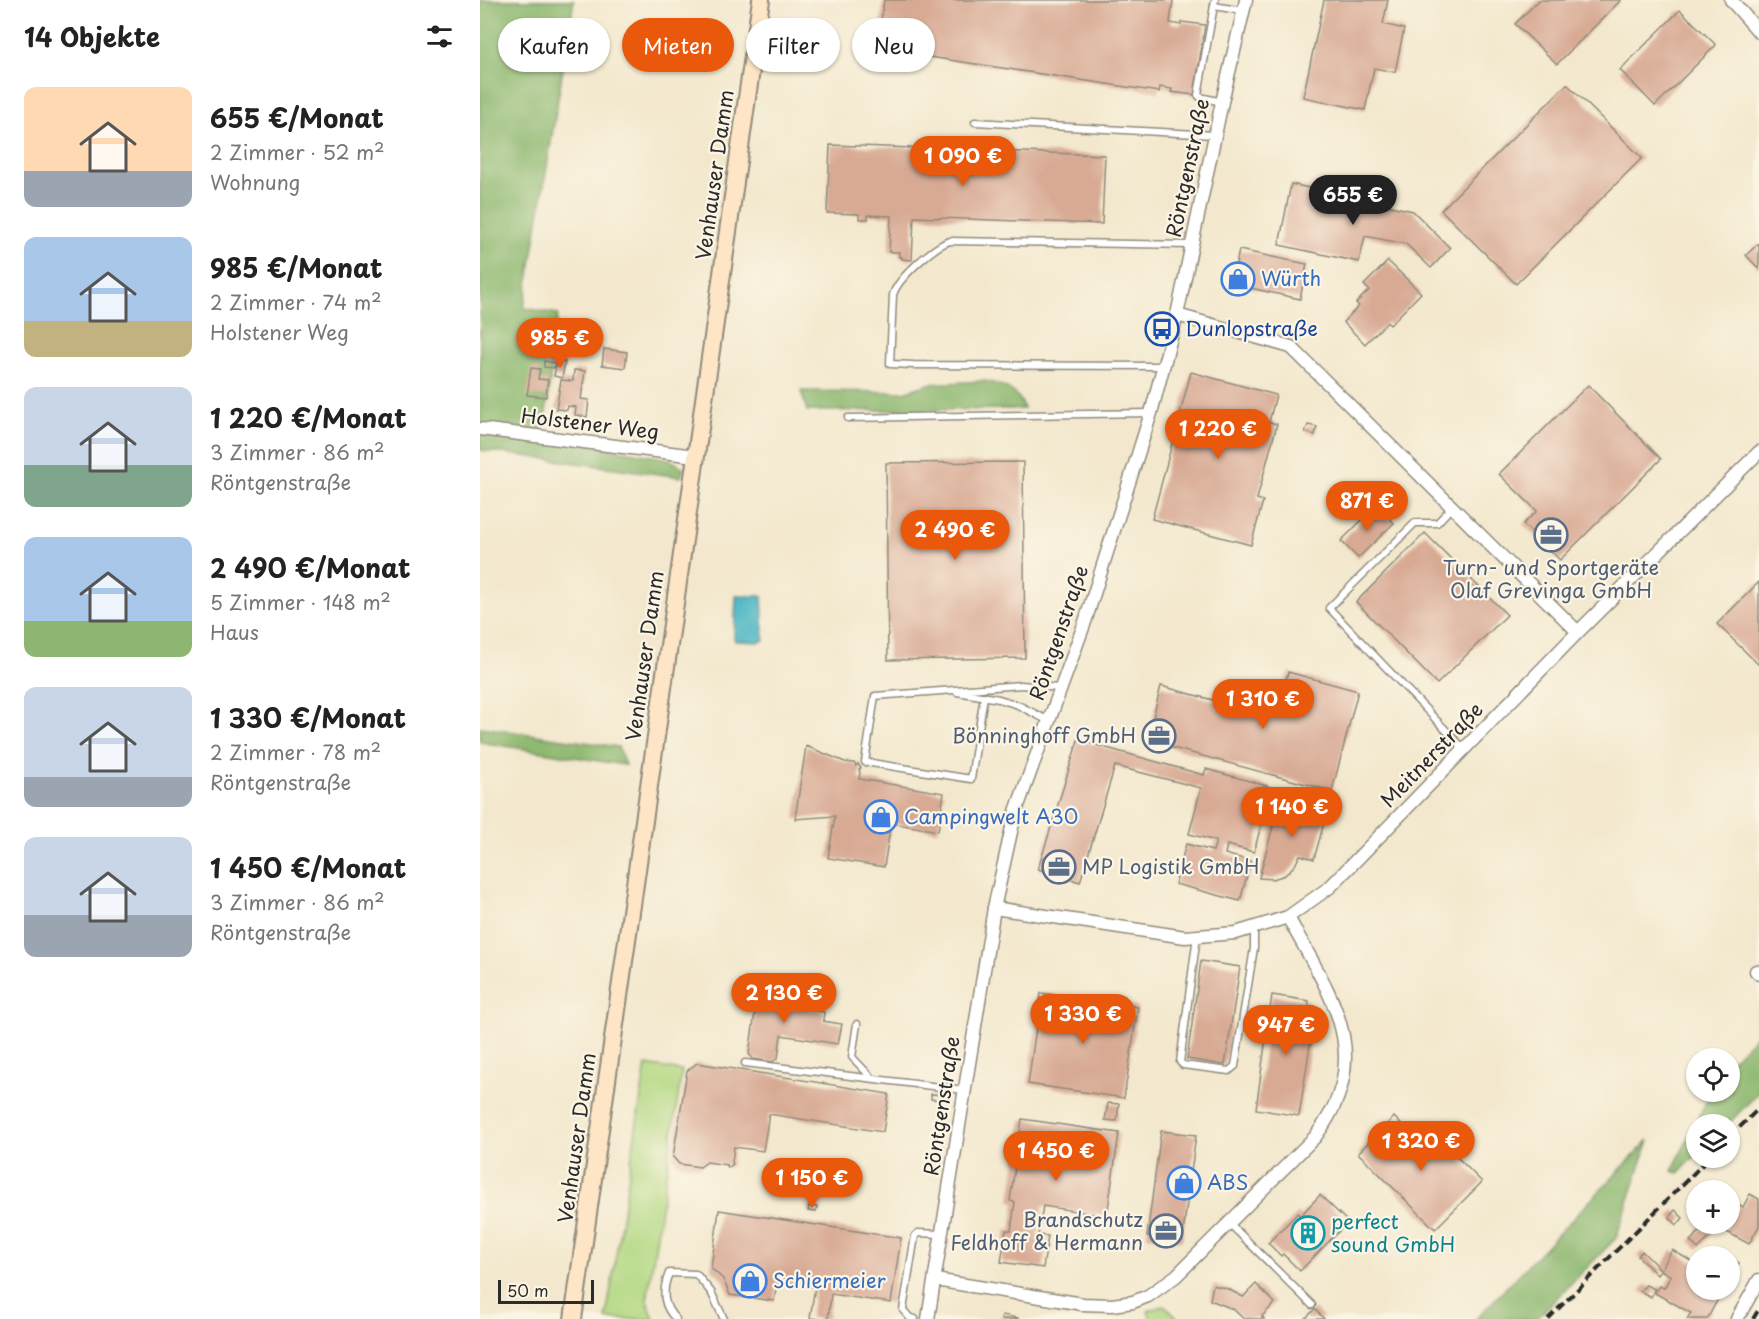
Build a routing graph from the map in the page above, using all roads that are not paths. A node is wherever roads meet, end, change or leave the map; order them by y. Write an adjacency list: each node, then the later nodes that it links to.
1 (761, 0): 16 (main road, Venhauser Damm)
2 (1731, 0): 5 (street)
3 (1214, 3): 4 (lane); 6 (lane)
4 (1245, 5): 6 (street, Röntgenstraße)
5 (1759, 32)
6 (1222, 102): 8 (street, Röntgenstraße)
7 (975, 122): 8 (lane)
8 (1215, 135): 9 (street, Röntgenstraße)
9 (1192, 245): 10 (street, Röntgenstraße); 11 (lane)
10 (1177, 315): 11 (street, Röntgenstraße); 17 (street)
11 (1163, 366): 12 (street, Röntgenstraße)
12 (1151, 413): 13 (lane); 19 (street, Röntgenstraße)
13 (848, 418)
14 (480, 429): 16 (street, Holstener Weg)
15 (1759, 452): 18 (street, Meitnerstraße)
16 (695, 456): 38 (main road, Venhauser Damm)
17 (1452, 507): 18 (street); 23 (lane)
18 (1578, 632): 23 (street, Meitnerstraße)
19 (1061, 688): 20 (lane); 22 (street, Röntgenstraße)
20 (944, 690): 21 (lane); 21 (lane)
21 (984, 696): 22 (lane)
22 (1049, 721): 24 (street, Röntgenstraße)
23 (1465, 750): 25 (street, Meitnerstraße)
24 (994, 908): 27 (street, Meitnerstraße); 31 (street, Röntgenstraße)
25 (1288, 917): 26 (street, Meitnerstraße); 32 (street)
26 (1254, 928): 27 (street, Meitnerstraße); 27 (lane)
27 (1197, 936)
28 (857, 1024): 30 (lane)
29 (745, 1063): 30 (lane)
30 (871, 1078): 31 (lane)
31 (964, 1090): 33 (street, Röntgenstraße)
32 (1230, 1224): 34 (street); 36 (lane)
33 (942, 1234): 34 (street, Röntgenstraße); 37 (lane)
34 (935, 1280): 42 (street, Röntgenstraße)
35 (1759, 1280): 43 (street)
36 (1312, 1305)
37 (904, 1316): 41 (lane)
38 (573, 1319)
39 (676, 1319): 40 (lane)
40 (724, 1319)
41 (915, 1319)
42 (928, 1319)
43 (1737, 1319)

